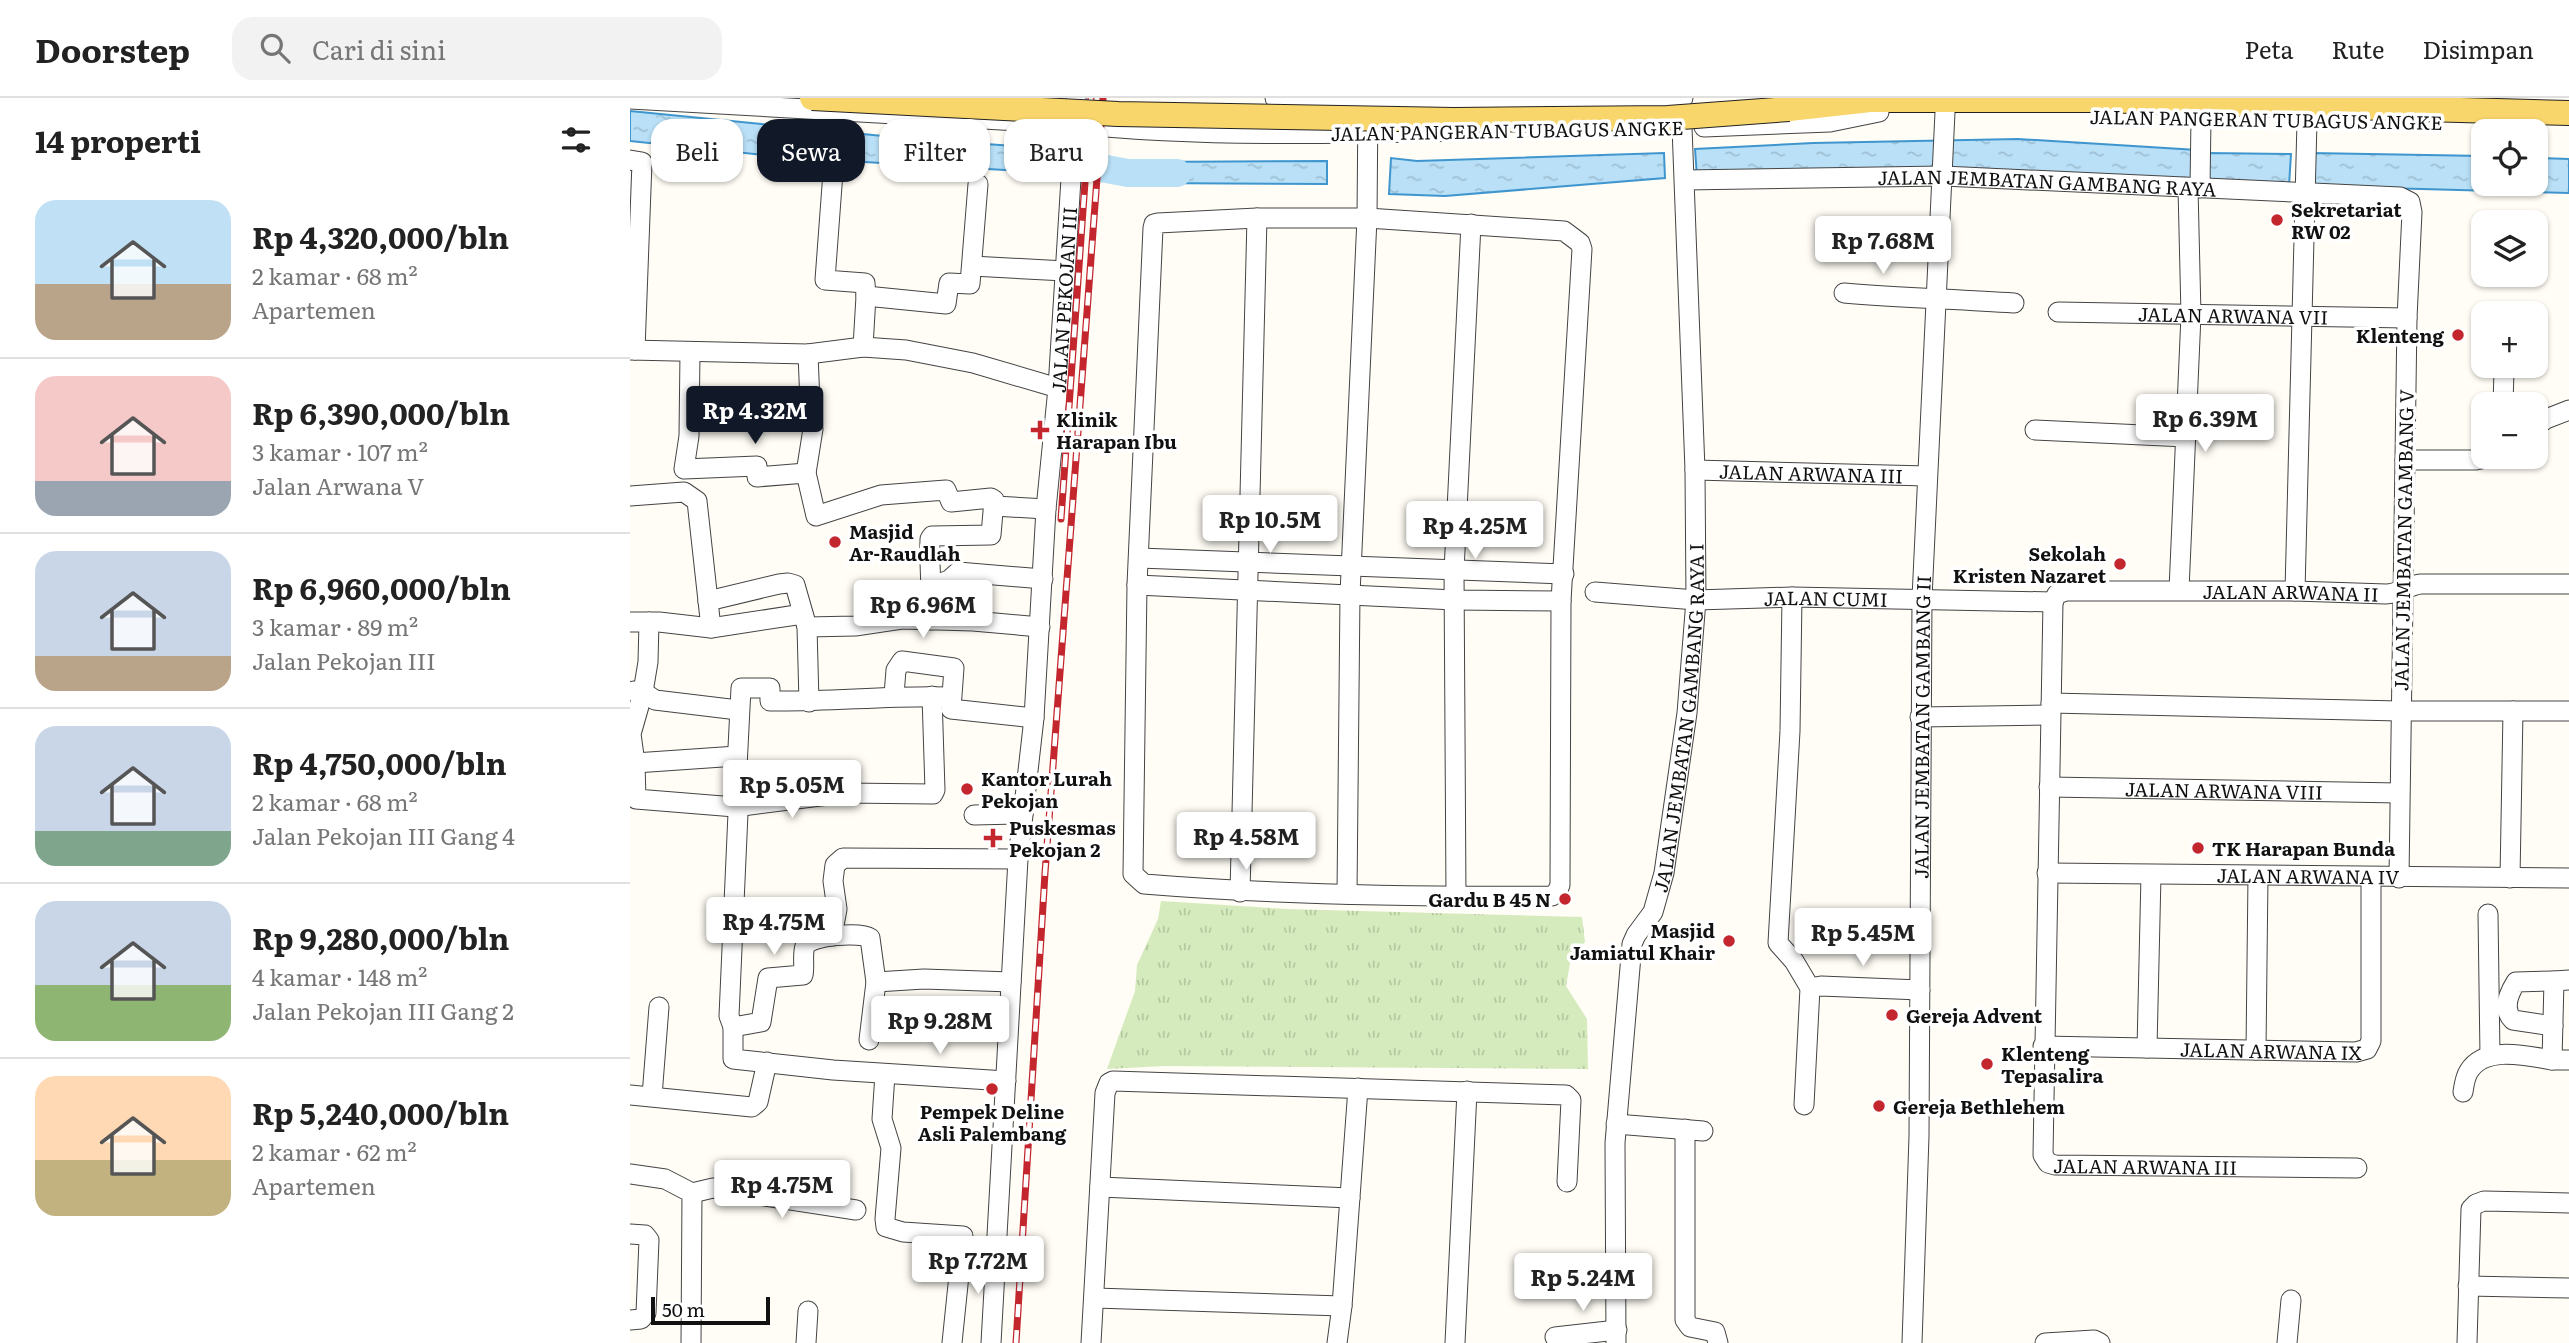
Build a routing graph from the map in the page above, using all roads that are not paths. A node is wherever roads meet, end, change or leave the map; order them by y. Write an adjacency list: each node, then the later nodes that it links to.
1 (812, 98): 17 (main road, JALAN PANGERAN TUBAGUS ANGKE, bridge)
2 (1059, 98): 23 (street)
3 (1076, 98): 24 (street, JALAN PEKOJAN III)
4 (1134, 98): 29 (street)
5 (1275, 98): 6 (street, JALAN PANGERAN TUBAGUS ANGKE)
6 (1297, 98): 13 (street, JALAN PANGERAN TUBAGUS ANGKE)
7 (1413, 98): 10 (street, JALAN PANGERAN TUBAGUS ANGKE); 13 (street, JALAN PANGERAN TUBAGUS ANGKE)
8 (1683, 98): 15 (street, JALAN PANGERAN TUBAGUS ANGKE)
9 (630, 99): 26 (street, JALAN PANGERAN TUBAGUS ANGKE)
10 (1472, 99): 14 (street, JALAN PANGERAN TUBAGUS ANGKE)
11 (2044, 99): 12 (main road, JALAN PANGERAN TUBAGUS ANGKE); 17 (main road, JALAN PANGERAN TUBAGUS ANGKE)
12 (2097, 99): 16 (main road, JALAN PANGERAN TUBAGUS ANGKE)
13 (1368, 100): 31 (street)
14 (1512, 100): 15 (street, JALAN PANGERAN TUBAGUS ANGKE)
15 (1599, 100)
16 (2176, 100): 21 (main road, JALAN PANGERAN TUBAGUS ANGKE)
17 (1869, 103): 25 (main road, JALAN PANGERAN TUBAGUS ANGKE); 30 (street, JALAN PANGERAN TUBAGUS ANGKE)
18 (2430, 103): 19 (main road, JALAN PANGERAN TUBAGUS ANGKE); 20 (main road, JALAN PANGERAN TUBAGUS ANGKE)
19 (2524, 105): 22 (main road, JALAN PANGERAN TUBAGUS ANGKE)
20 (2306, 108): 21 (main road, JALAN PANGERAN TUBAGUS ANGKE); 27 (main road, JALAN PANGERAN TUBAGUS ANGKE); 39 (street)
21 (2204, 112): 25 (main road, JALAN PANGERAN TUBAGUS ANGKE); 38 (street)
22 (2569, 113)
23 (1062, 119)
24 (1071, 119)
25 (1945, 122): 33 (street, JALAN JEMBATAN GAMBANG II)
26 (1004, 125)
27 (2569, 125)
28 (1108, 131): 29 (street, JALAN PANGERAN TUBAGUS ANGKE)
29 (1139, 131): 31 (street, JALAN PANGERAN TUBAGUS ANGKE)
30 (1682, 135): 31 (street, JALAN PANGERAN TUBAGUS ANGKE); 34 (street, JALAN JEMBATAN GAMBANG RAYA I)
31 (1367, 138): 42 (street)
32 (630, 160): 55 (street)
33 (1943, 174): 34 (street, JALAN JEMBATAN GAMBANG RAYA); 38 (street, JALAN JEMBATAN GAMBANG RAYA); 48 (street, JALAN JEMBATAN GAMBANG II)
34 (1684, 179): 66 (street, JALAN JEMBATAN GAMBANG RAYA I)
35 (832, 182): 47 (street)
36 (1070, 182): 45 (street, JALAN PEKOJAN III)
37 (978, 184): 44 (street)
38 (2196, 184): 39 (street, JALAN JEMBATAN GAMBANG RAYA); 51 (street)
39 (2305, 187): 40 (street, JALAN JEMBATAN GAMBANG RAYA); 52 (street)
40 (2410, 202): 53 (street, JALAN JEMBATAN GAMBANG V)
41 (1257, 218): 42 (street); 73 (street); 74 (street)
42 (1367, 218): 43 (street); 75 (street)
43 (1471, 225): 76 (street); 77 (street)
44 (972, 266): 45 (street); 47 (street)
45 (1065, 271): 58 (street, JALAN PEKOJAN III)
46 (1844, 293): 48 (street)
47 (866, 296): 54 (street)
48 (1936, 298): 49 (street); 68 (street, JALAN JEMBATAN GAMBANG II)
49 (2014, 303)
50 (2058, 312): 51 (street, JALAN ARWANA VII)
51 (2191, 316): 52 (street, JALAN ARWANA VII); 62 (street)
52 (2302, 316): 53 (street, JALAN ARWANA VII); 85 (street)
53 (2407, 318): 63 (street, JALAN JEMBATAN GAMBANG V)
54 (863, 346): 57 (street); 58 (street)
55 (633, 350): 56 (street)
56 (690, 352): 57 (street); 65 (street)
57 (808, 354): 67 (street)
58 (1058, 388): 72 (street, JALAN PEKOJAN III)
59 (2569, 410): 60 (street)
60 (2548, 418)
61 (2035, 430): 62 (street)
62 (2186, 437): 83 (street)
63 (2405, 460): 64 (street); 84 (street, JALAN JEMBATAN GAMBANG V)
64 (2471, 460)
65 (684, 469): 67 (street); 69 (street)
66 (1695, 470): 68 (street, JALAN ARWANA III); 91 (street, JALAN JEMBATAN GAMBANG RAYA I)
67 (806, 473): 71 (street)
68 (1927, 476): 89 (street, JALAN JEMBATAN GAMBANG II)
69 (684, 492): 70 (street); 92 (street)
70 (630, 496)
71 (994, 506): 72 (street); 81 (street)
72 (1046, 509): 78 (street, JALAN PEKOJAN III)
73 (1139, 558): 74 (street); 80 (street)
74 (1250, 562): 75 (street); 82 (street)
75 (1351, 568): 76 (street); 87 (street)
76 (1454, 571): 77 (street); 90 (street)
77 (1563, 574): 93 (street)
78 (1043, 579): 81 (street); 98 (street, JALAN PEKOJAN III)
79 (2569, 584): 84 (street, JALAN ARWANA II)
80 (1137, 585): 82 (street); 126 (street)
81 (933, 586): 95 (street)
82 (1249, 589): 87 (street); 126 (street)
83 (2179, 590): 85 (street, JALAN ARWANA II); 94 (street, JALAN CUMI)
84 (2403, 590): 85 (street, JALAN ARWANA II); 106 (street, JALAN JEMBATAN GAMBANG V)
85 (2295, 591)
86 (1595, 592): 91 (street, JALAN CUMI)
87 (1350, 594): 90 (street); 127 (street)
88 (1792, 597): 89 (street, JALAN CUMI); 91 (street, JALAN CUMI); 134 (street)
89 (1922, 598): 94 (street, JALAN CUMI); 109 (street, JALAN JEMBATAN GAMBANG II)
90 (1455, 600): 93 (street); 128 (street)
91 (1696, 600): 154 (street, JALAN JEMBATAN GAMBANG RAYA I)
92 (708, 601): 96 (street); 99 (street)
93 (1561, 601): 128 (street)
94 (2053, 602): 104 (street, JALAN ARWANA III)
95 (932, 620): 96 (street); 98 (street)
96 (805, 621): 99 (street); 103 (street)
97 (639, 622): 99 (street); 100 (street)
98 (1040, 627): 110 (street, JALAN PEKOJAN III)
99 (712, 628)
100 (637, 691): 105 (street); 112 (street)
101 (894, 695): 102 (street); 102 (street); 103 (street)
102 (945, 701): 110 (street); 115 (street)
103 (809, 702): 105 (street)
104 (2050, 709): 106 (street); 109 (street); 113 (street, JALAN ARWANA III)
105 (738, 710): 111 (street)
106 (2400, 711): 107 (street); 114 (street, JALAN JEMBATAN GAMBANG V)
107 (2513, 711): 108 (street); 124 (street)
108 (2569, 711)
109 (1920, 717): 135 (street, JALAN JEMBATAN GAMBANG II)
110 (1034, 718): 116 (street, JALAN PEKOJAN III)
111 (737, 756): 112 (street); 115 (street)
112 (634, 774): 115 (street)
113 (2049, 787): 114 (street, JALAN ARWANA VIII); 119 (street, JALAN ARWANA III)
114 (2399, 793): 123 (street, JALAN JEMBATAN GAMBANG V)
115 (735, 807): 137 (street)
116 (1023, 814): 117 (street); 118 (street, JALAN PEKOJAN III)
117 (974, 815)
118 (1018, 859): 130 (street); 133 (street, JALAN PEKOJAN III)
119 (2047, 873): 120 (street, JALAN ARWANA IV); 140 (street, JALAN ARWANA III)
120 (2151, 875): 121 (street, JALAN ARWANA IV); 141 (street)
121 (2258, 876): 122 (street, JALAN ARWANA IV); 142 (street)
122 (2371, 878): 123 (street, JALAN ARWANA IV); 142 (street, JALAN ARWANA IX)
123 (2399, 878): 124 (street, JALAN ARWANA IV)
124 (2510, 878): 125 (street, JALAN ARWANA IV)
125 (2569, 878)
126 (1240, 892): 127 (street)
127 (1347, 894): 128 (street)
128 (1456, 897)
129 (2488, 914): 143 (street)
130 (832, 936): 132 (street); 137 (street)
131 (2561, 980): 138 (street); 138 (street)
132 (876, 982): 133 (street); 139 (street)
133 (1011, 982): 147 (street, JALAN PEKOJAN III)
134 (1810, 988): 135 (street); 153 (street)
135 (1920, 990): 181 (street, JALAN JEMBATAN GAMBANG II)
136 (659, 1007): 152 (street)
137 (733, 1027): 145 (street)
138 (2553, 1027): 144 (street)
139 (869, 1040)
140 (2043, 1046): 141 (street, JALAN ARWANA IX); 155 (street, JALAN ARWANA III)
141 (2147, 1048): 142 (street, JALAN ARWANA IX)
142 (2256, 1050)
143 (2490, 1056): 144 (street); 150 (street)
144 (2561, 1060)
145 (767, 1062): 146 (street); 152 (street)
146 (885, 1074): 147 (street); 175 (street)
147 (1006, 1081): 176 (street, JALAN PEKOJAN III)
148 (1357, 1088): 149 (street); 158 (street); 160 (street)
149 (1467, 1091): 157 (street); 179 (street)
150 (2463, 1092)
151 (630, 1095): 152 (street)
152 (652, 1096)
153 (1804, 1105)
154 (1616, 1125): 171 (street, JALAN JEMBATAN GAMBANG RAYA I); 180 (street)
155 (2357, 1168)
156 (630, 1174): 159 (street)
157 (1567, 1182)
158 (1100, 1187): 160 (street); 166 (street)
159 (688, 1190): 162 (street); 173 (street)
160 (1350, 1198): 168 (street)
161 (2569, 1203): 164 (street)
162 (856, 1209)
163 (630, 1234): 170 (street)
164 (2468, 1286): 165 (street); 185 (street)
165 (2569, 1288)
166 (1094, 1298): 168 (street); 177 (street)
167 (2291, 1300): 184 (street)
168 (1342, 1306): 178 (street)
169 (808, 1311): 174 (street)
170 (630, 1320)
171 (1616, 1336): 172 (street)
172 (1555, 1337)
173 (691, 1343)
174 (807, 1343)
175 (952, 1343)
176 (991, 1343)
177 (1091, 1343)
178 (1337, 1343)
179 (1455, 1343)
180 (1718, 1343)
181 (1912, 1343)
182 (2045, 1343): 183 (street)
183 (2100, 1343)
184 (2287, 1343)
185 (2467, 1343)

